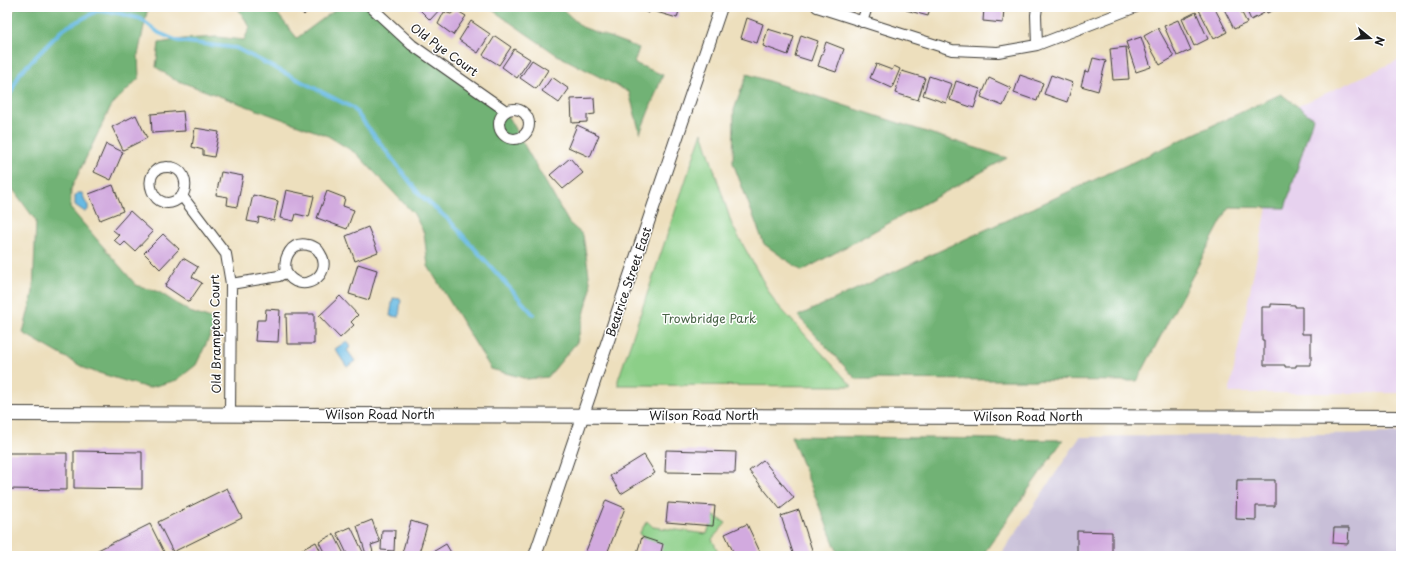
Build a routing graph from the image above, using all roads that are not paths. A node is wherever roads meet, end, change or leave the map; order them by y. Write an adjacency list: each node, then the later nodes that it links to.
1 (371, 7): 9 (street, Old Pye Court)
2 (721, 7): 15 (street, Beatrice Street East)
3 (817, 7): 7 (street)
4 (867, 7): 7 (street)
5 (1037, 7): 8 (street)
6 (1136, 7): 8 (street)
7 (862, 22): 8 (street)
8 (1037, 46)
9 (506, 110)
10 (182, 196): 12 (street, Old Brampton Court)
11 (286, 272): 12 (street)
12 (231, 284): 14 (street, Old Brampton Court)
13 (7, 414): 14 (main road, Wilson Road North)
14 (230, 415): 15 (main road, Wilson Road North)
15 (583, 416): 16 (main road, Wilson Road North); 17 (street, Beatrice Street East)
16 (1401, 418)
17 (535, 556)

